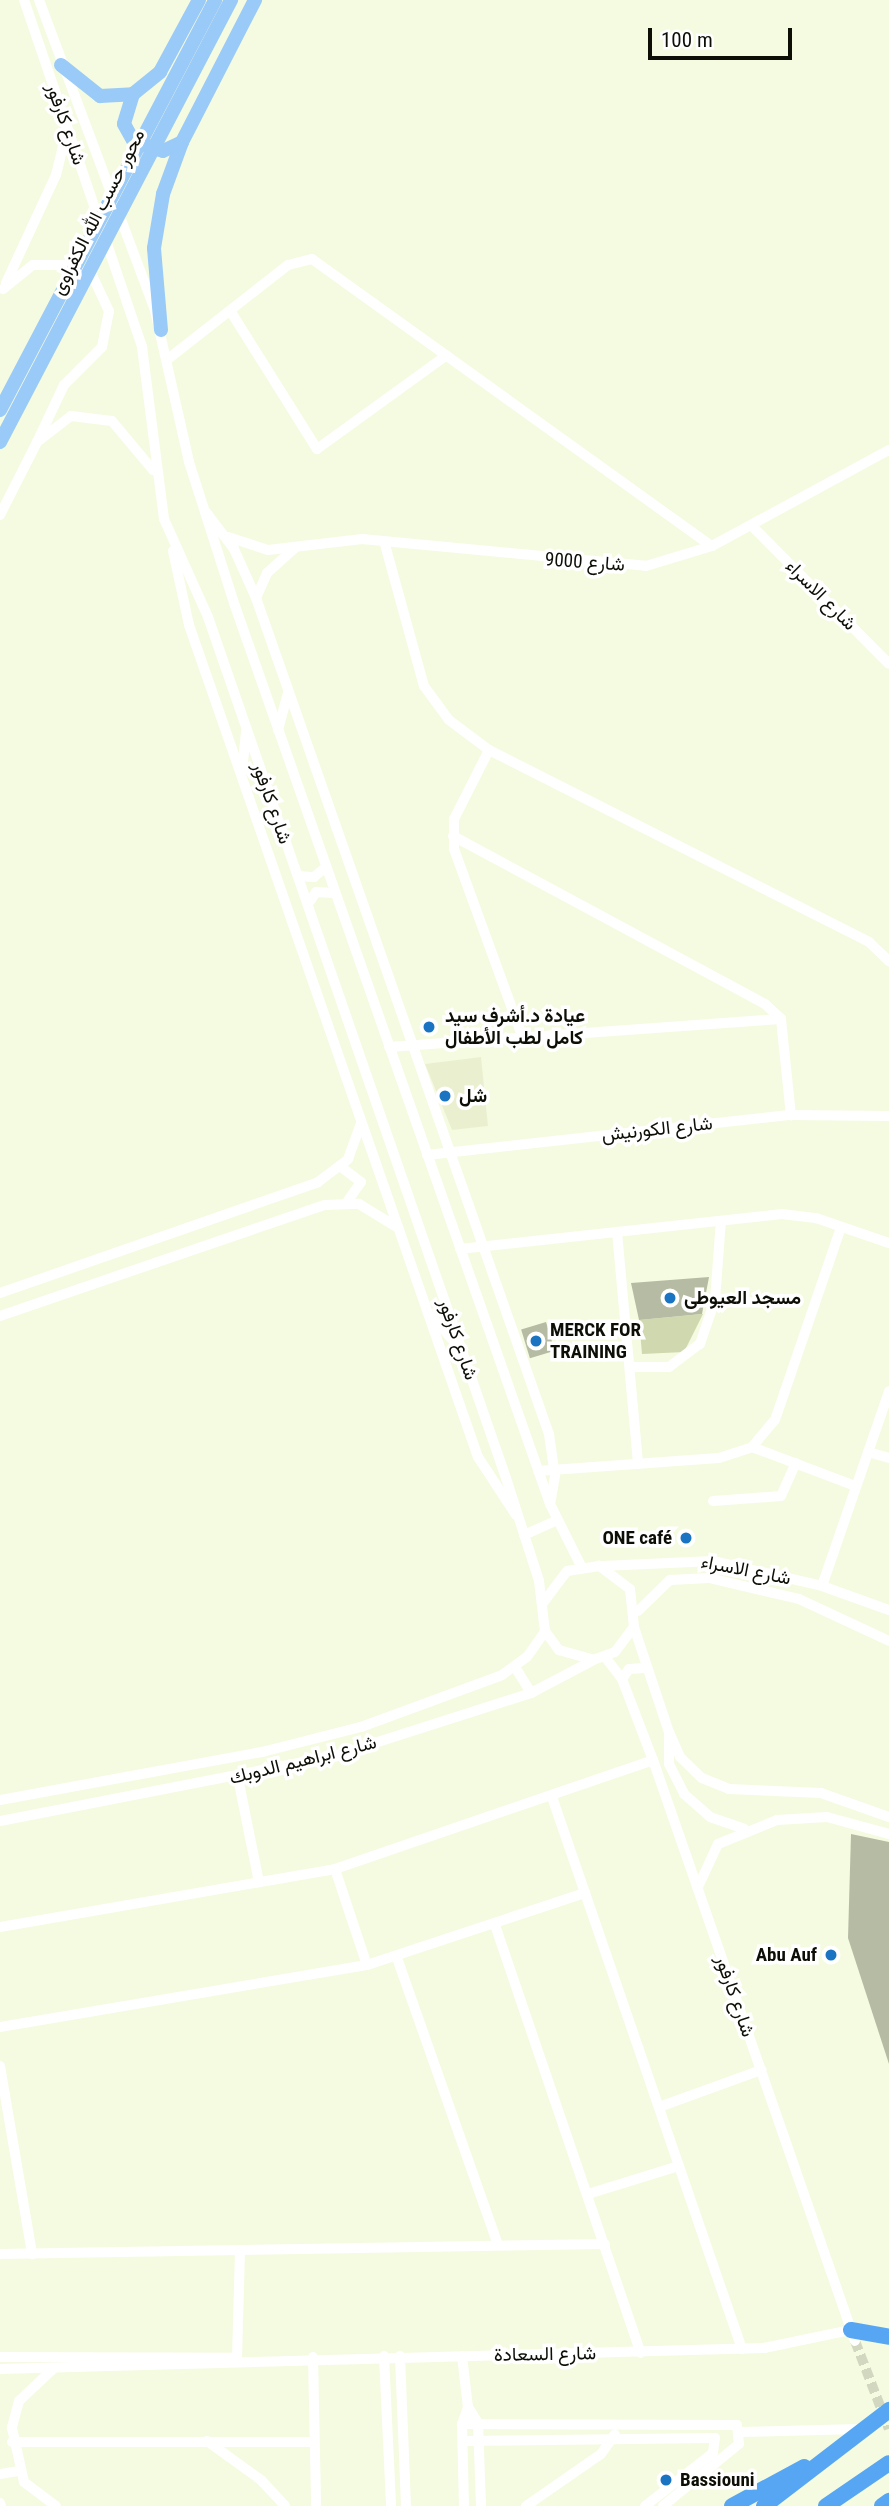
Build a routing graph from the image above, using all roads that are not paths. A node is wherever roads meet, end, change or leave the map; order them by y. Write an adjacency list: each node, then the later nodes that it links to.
1 (24, 0): 10 (street, شارع كارفور)
2 (39, 0): 7 (street, شارع كارفور)
3 (199, 0): 9 (main road)
4 (215, 0): 8 (main road, محور حسب الله الكفراوى)
5 (231, 0): 8 (main road, محور حسب الله الكفراوى)
6 (255, 0): 11 (main road)
7 (61, 65): 9 (main road); 12 (street, شارع كارفور)
8 (188, 65): 21 (main road, محور حسب الله الكفراوى); 22 (main road, محور حسب الله الكفراوى)
9 (133, 94): 11 (main road)
10 (68, 128): 13 (street, شارع كارفور); 16 (street)
11 (181, 142): 18 (main road)
12 (104, 178): 13 (street); 14 (street, شارع كارفور)
13 (87, 184): 15 (street, شارع كارفور)
14 (132, 248): 15 (street); 18 (street, شارع كارفور)
15 (114, 259): 25 (street, شارع كارفور)
16 (1, 292): 23 (street)
17 (231, 312): 19 (street); 19 (street); 20 (street)
18 (161, 330): 20 (street, شارع كارفور)
19 (447, 355): 33 (street)
20 (168, 359): 26 (street, شارع كارفور)
21 (0, 410)
22 (0, 442)
23 (37, 442): 25 (street); 27 (street)
24 (889, 450): 28 (street, شارع 9000)
25 (154, 472): 30 (street, شارع كارفور)
26 (203, 509): 29 (street); 38 (street, شارع كارفور)
27 (0, 515)
28 (752, 526): 33 (street, شارع 9000); 35 (street, شارع الاسراء)
29 (225, 536): 32 (street, شارع 9000); 34 (street)
30 (172, 541): 37 (street, شارع كارفور); 40 (street)
31 (384, 541): 32 (street, شارع 9000); 33 (street, شارع 9000); 39 (street)
32 (298, 546): 34 (street)
33 (712, 546)
34 (256, 597): 36 (street)
35 (889, 664)
36 (289, 691): 38 (street); 52 (street)
37 (246, 729): 40 (street); 43 (street, شارع كارفور)
38 (278, 730): 42 (street, شارع كارفور)
39 (489, 750): 41 (street); 46 (street)
40 (241, 775): 50 (street)
41 (453, 836): 48 (street); 49 (street)
42 (326, 867): 43 (street); 44 (street, شارع كارفور)
43 (298, 876): 45 (street, شارع كارفور)
44 (334, 893): 45 (street); 51 (street, شارع كارفور)
45 (308, 904): 47 (street, شارع كارفور)
46 (889, 961)
47 (344, 1015): 50 (street); 70 (street, شارع كارفور)
48 (781, 1019): 49 (street); 53 (street)
49 (524, 1041): 52 (street)
50 (333, 1043): 55 (street)
51 (388, 1046): 52 (street); 57 (street, شارع كارفور)
52 (413, 1047): 56 (street)
53 (791, 1115): 54 (street, شارع الكورنيش); 56 (street, شارع الكورنيش)
54 (889, 1116)
55 (361, 1121): 58 (street); 62 (street)
56 (450, 1151): 57 (street, شارع الكورنيش); 65 (street)
57 (427, 1154): 66 (street, شارع كارفور)
58 (341, 1167): 59 (street); 67 (street)
59 (347, 1202): 62 (street); 69 (street)
60 (721, 1221): 61 (street); 63 (street); 71 (street)
61 (841, 1227): 64 (street); 73 (street)
62 (398, 1230): 68 (street)
63 (617, 1232): 65 (street); 71 (street)
64 (889, 1243)
65 (483, 1246): 66 (street); 78 (street)
66 (460, 1249): 79 (street, شارع كارفور)
67 (0, 1293)
68 (427, 1311): 70 (street); 83 (street)
69 (0, 1316)
70 (461, 1350): 83 (street, شارع كارفور)
71 (633, 1367): 77 (street)
72 (889, 1391): 74 (street)
73 (752, 1447): 76 (street); 77 (street)
74 (868, 1452): 75 (street); 80 (street)
75 (889, 1458)
76 (796, 1463): 80 (street); 81 (street)
77 (638, 1464): 78 (street)
78 (555, 1470): 79 (street); 82 (street)
79 (538, 1471): 82 (street, شارع كارفور)
80 (855, 1486): 88 (street)
81 (713, 1501)
82 (550, 1504): 84 (street, شارع كارفور)
83 (518, 1517): 85 (street, شارع كارفور)
84 (556, 1521): 85 (street); 86 (street, شارع كارفور)
85 (524, 1535): 89 (street, شارع كارفور)
86 (581, 1566): 87 (street); 89 (street)
87 (599, 1566): 88 (street, شارع الاسراء); 91 (street)
88 (822, 1586): 90 (street, شارع الاسراء)
89 (542, 1603): 93 (street)
90 (889, 1610)
91 (636, 1614): 92 (street); 94 (street, شارع الاسراء)
92 (634, 1627): 95 (street); 97 (street)
93 (545, 1631): 95 (street); 96 (street)
94 (889, 1641)
95 (599, 1659): 98 (street, شارع كارفور); 99 (street, شارع ابراهيم الدوبك)
96 (515, 1667): 99 (street); 104 (street, شارع ابراهيم الدوبك)
97 (645, 1668): 98 (street); 100 (street)
98 (622, 1679): 101 (street, شارع كارفور)
99 (531, 1693): 102 (street, شارع ابراهيم الدوبك)
100 (669, 1732): 105 (street); 107 (street)
101 (653, 1760): 103 (street); 111 (street, شارع كارفور)
102 (238, 1778): 106 (street, شارع ابراهيم الدوبك); 110 (street)
103 (552, 1797): 109 (street); 112 (street)
104 (0, 1800)
105 (889, 1817)
106 (0, 1821)
107 (747, 1829): 108 (street); 111 (street)
108 (889, 1834)
109 (335, 1869): 110 (street); 116 (street)
110 (259, 1882): 114 (street)
111 (698, 1888): 119 (street, شارع كارفور)
112 (585, 1893): 113 (street); 120 (street)
113 (495, 1924): 115 (street); 122 (street)
114 (0, 1927)
115 (397, 1958): 116 (street); 124 (street)
116 (368, 1965): 117 (street)
117 (0, 2027)
118 (0, 2066): 127 (street)
119 (761, 2070): 120 (street); 128 (street, شارع كارفور)
120 (659, 2107): 121 (street)
121 (679, 2166): 122 (street); 130 (street)
122 (588, 2194): 123 (street)
123 (605, 2244): 124 (street); 131 (street)
124 (498, 2245): 125 (street)
125 (240, 2251): 127 (street); 137 (street)
126 (0, 2254): 127 (street)
127 (32, 2254)
128 (853, 2335): 129 (highway); 130 (street, شارع السعادة)
129 (889, 2337)
130 (742, 2349): 131 (street, شارع السعادة)
131 (641, 2353): 134 (street, شارع السعادة)
132 (384, 2356): 133 (street, شارع السعادة); 136 (street, شارع السعادة); 161 (street)
133 (400, 2356): 134 (street, شارع السعادة); 162 (street)
134 (462, 2356): 140 (street)
135 (0, 2357): 137 (street, شارع السعادة)
136 (313, 2357): 137 (street, شارع السعادة); 152 (street)
137 (237, 2358): 138 (street, شارع السعادة)
138 (54, 2368): 139 (street, شارع السعادة); 151 (street)
139 (0, 2369)
140 (468, 2407): 143 (street); 144 (street)
141 (889, 2410): 145 (highway)
142 (616, 2422): 143 (street); 146 (street); 147 (street)
143 (478, 2423): 144 (street); 150 (street)
144 (462, 2424): 149 (street)
145 (860, 2429): 146 (street); 153 (highway)
146 (741, 2432): 167 (street)
147 (615, 2437): 150 (street); 165 (street); 166 (street)
148 (207, 2441): 151 (street); 152 (street); 159 (street)
149 (463, 2441): 150 (street); 163 (street)
150 (480, 2441): 164 (street)
151 (12, 2442): 155 (street)
152 (314, 2442): 160 (street)
153 (816, 2463): 168 (highway); 169 (highway)
154 (889, 2463): 170 (highway)
155 (18, 2471): 156 (street); 158 (street)
156 (0, 2474)
157 (889, 2501): 171 (highway)
158 (56, 2506)
159 (285, 2506)
160 (316, 2506)
161 (391, 2506)
162 (406, 2506)
163 (464, 2506)
164 (481, 2506)
165 (526, 2506)
166 (645, 2506)
167 (663, 2506)
168 (732, 2506)
169 (764, 2506)
170 (826, 2506)
171 (881, 2506)

